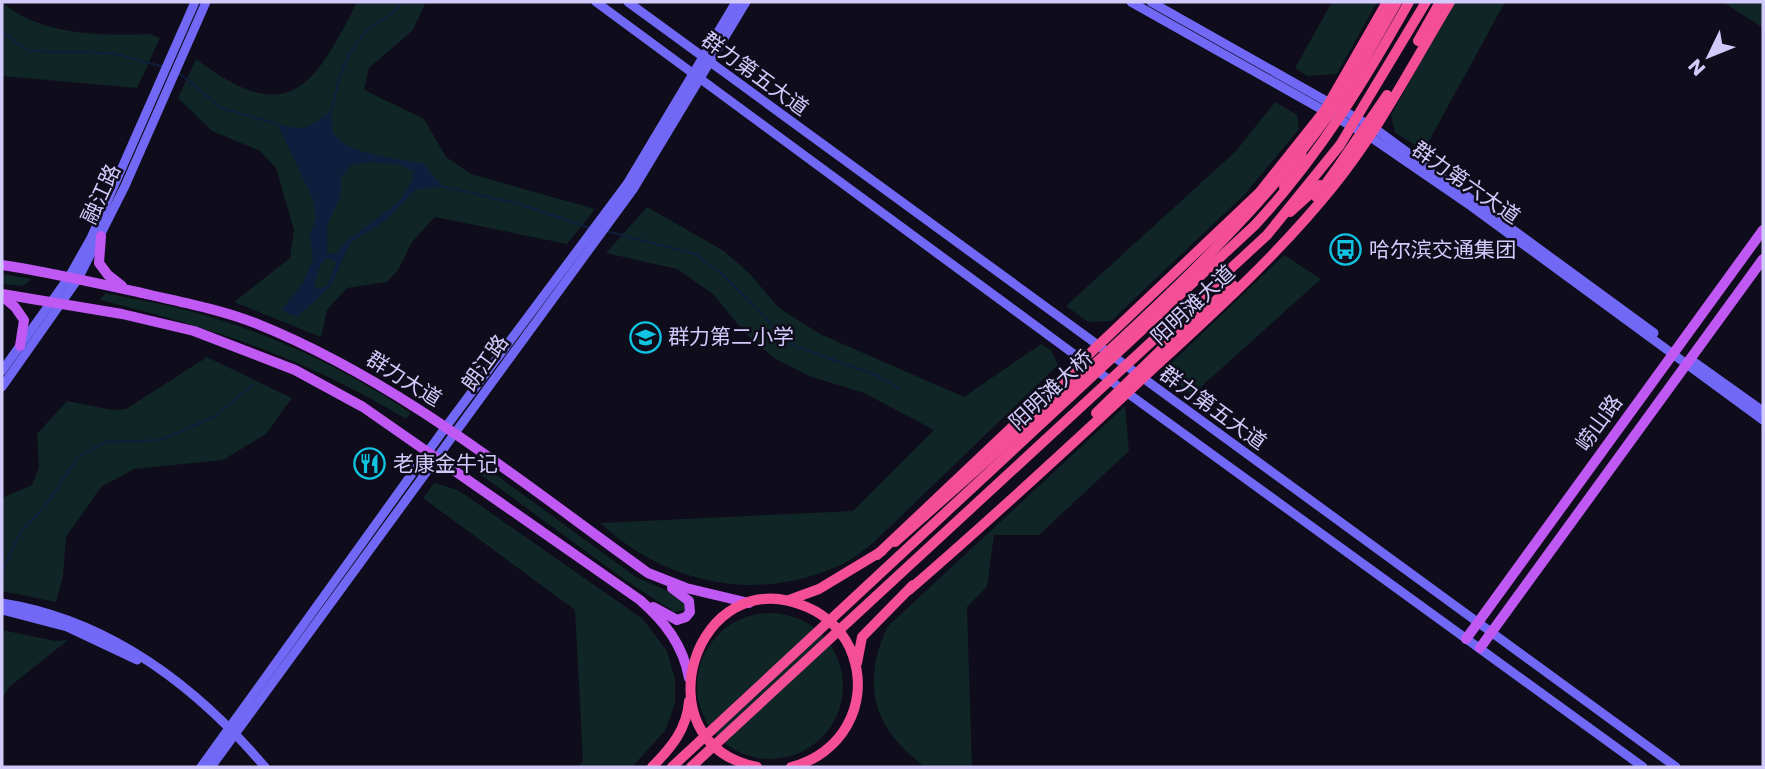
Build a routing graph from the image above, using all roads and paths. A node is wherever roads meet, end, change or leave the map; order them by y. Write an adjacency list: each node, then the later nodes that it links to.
1 (195, 2): 15 (main road, 融江路)
2 (206, 2): 15 (main road, 融江路)
3 (596, 2): 17 (main road, 群力第五大道)
4 (628, 2): 16 (main road, 群力第五大道)
5 (736, 2): 16 (main road, 朗江路)
6 (746, 2): 16 (main road, 朗江路)
7 (1131, 2): 19 (main road, 群力第六大道)
8 (1151, 2): 19 (main road, 群力第六大道)
9 (1387, 2): 19 (highway, 阳明滩大道)
10 (1397, 2): 21 (highway, bridge)
11 (1409, 2): 23 (highway, 阳明滩大桥, bridge)
12 (1426, 2): 24 (highway, 阳明滩大桥, bridge)
13 (1440, 2): 22 (highway, bridge)
14 (1450, 2): 20 (highway, 阳明滩大道)
15 (177, 55): 18 (main road, 融江路)
16 (705, 59): 17 (main road, 朗江路); 38 (main road, 群力第五大道)
17 (696, 75): 40 (main road, 群力第五大道); 48 (main road, 朗江路)
18 (166, 81): 26 (main road, 融江路); 29 (main road, 融江路)
19 (1327, 106): 20 (main road, 群力第六大道); 38 (highway, 阳明滩大道)
20 (1372, 132): 39 (main road, 群力第六大道); 43 (highway, 阳明滩大道)
21 (1308, 144): 23 (highway, bridge); 35 (highway, bridge)
22 (1335, 171): 24 (highway, bridge); 36 (highway, bridge)
23 (1273, 205): 30 (highway, 阳明滩大桥, bridge)
24 (1283, 218): 32 (highway, 阳明滩大桥, bridge)
25 (1763, 230): 39 (main road, 崂山路)
26 (101, 236): 29 (main road, 融江路); 31 (main road)
27 (1763, 259): 41 (main road, 崂山路)
28 (2, 265): 29 (main road, 群力大道)
29 (74, 278): 31 (main road, 群力大道); 34 (main road, 融江路)
30 (1195, 282): 35 (highway, bridge); 73 (highway, 阳明滩大桥, bridge)
31 (132, 291): 48 (main road, 群力大道)
32 (1208, 291): 36 (highway, bridge); 74 (highway, 阳明滩大桥, bridge)
33 (2, 295): 34 (main road); 37 (main road)
34 (56, 303): 37 (main road, 融江路); 44 (main road, 融江路); 49 (main road)
35 (1157, 306): 51 (highway, bridge)
36 (1170, 341): 53 (highway, bridge)
37 (20, 346): 42 (main road, 融江路)
38 (1097, 346): 40 (highway, 阳明滩大道); 43 (main road, 群力第五大道)
39 (1675, 352): 41 (main road, 群力第六大道); 60 (main road, 崂山路)
40 (1082, 360): 45 (main road, 群力第五大道); 51 (highway, 阳明滩大道)
41 (1688, 361): 46 (main road, 群力第六大道); 47 (main road, 群力第六大道); 61 (main road, 崂山路)
42 (2, 371)
43 (1143, 378): 45 (highway, 阳明滩大道); 60 (main road, 群力第五大道)
44 (2, 387)
45 (1128, 393): 53 (highway, 阳明滩大道); 62 (main road, 群力第五大道)
46 (1763, 411)
47 (1763, 420)
48 (450, 431): 49 (main road, 朗江路); 50 (main road, 朗江路); 52 (main road, 群力大道)
49 (429, 451): 50 (main road); 67 (main road, 朗江路)
50 (438, 458): 54 (main road); 67 (main road, 朗江路)
51 (877, 555): 55 (highway)
52 (648, 573): 54 (main road); 57 (main road, 群力大道)
53 (909, 590): 64 (highway)
54 (640, 600): 65 (main road)
55 (786, 601): 57 (highway); 64 (highway)
56 (2, 603): 59 (main road)
57 (750, 603): 65 (highway)
58 (2, 610): 59 (main road)
59 (24, 611): 67 (main road)
60 (1477, 622): 61 (main road, 群力第五大道); 62 (main road, 崂山路)
61 (1491, 632): 63 (main road, 崂山路); 78 (main road, 群力第五大道)
62 (1466, 639): 63 (main road, 群力第五大道)
63 (1480, 648): 77 (main road, 群力第五大道)
64 (857, 667): 76 (highway)
65 (689, 678): 66 (highway)
66 (690, 694): 68 (highway); 75 (highway)
67 (231, 733): 69 (main road, 朗江路); 70 (main road, 朗江路); 71 (main road); 72 (main road)
68 (654, 765)
69 (201, 767)
70 (211, 767)
71 (258, 767)
72 (265, 767)
73 (672, 767)
74 (691, 767)
75 (757, 767)
76 (791, 767)
77 (1643, 767)
78 (1676, 767)

